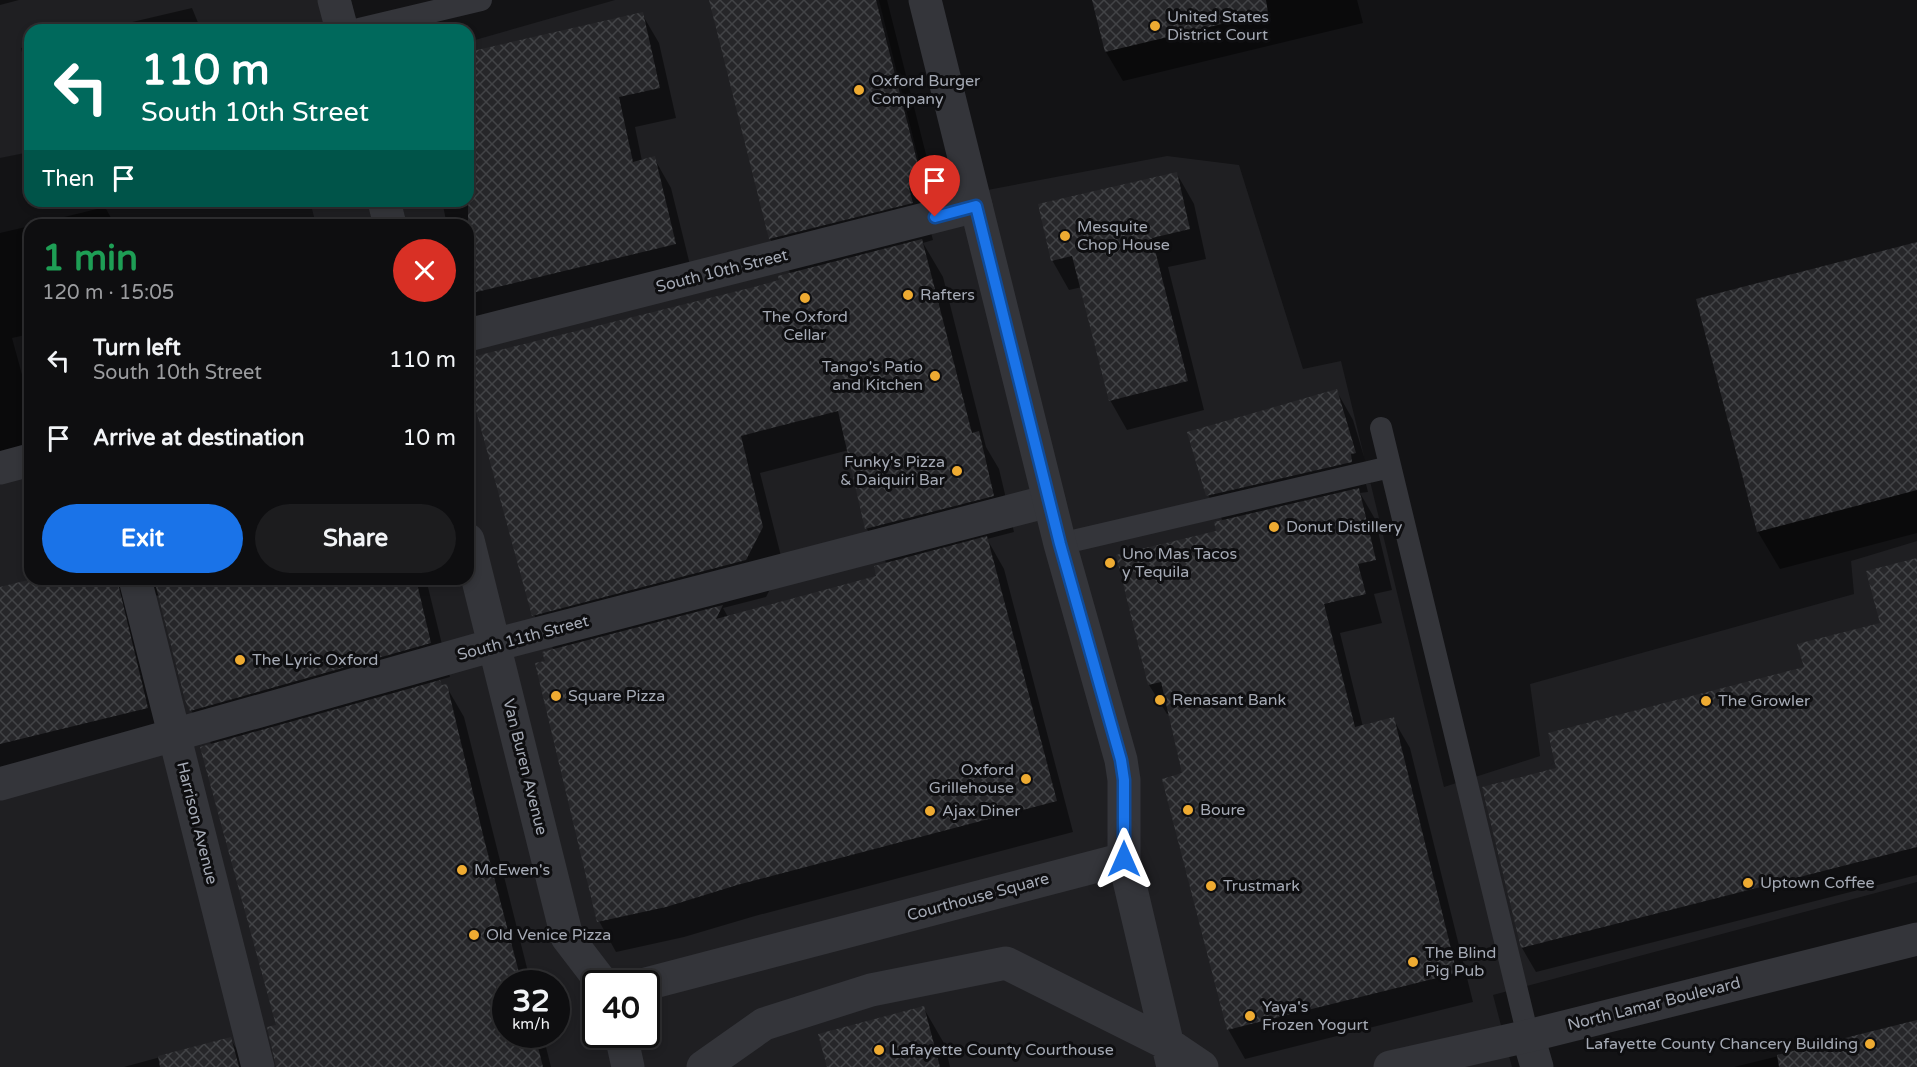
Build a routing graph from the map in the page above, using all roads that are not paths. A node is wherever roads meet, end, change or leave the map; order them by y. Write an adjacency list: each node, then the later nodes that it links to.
1 (334, 0): 4 (street)
2 (481, 0): 5 (lane)
3 (925, 0): 6 (street)
4 (340, 24)
5 (380, 24)
6 (976, 206): 7 (street, South 10th Street); 12 (street)
7 (474, 333)
8 (1381, 428): 10 (lane)
9 (24, 462): 11 (street)
10 (1390, 467): 13 (lane); 23 (lane)
11 (0, 468)
12 (1048, 501): 13 (street); 16 (street, South 11th Street)
13 (1060, 544): 19 (street)
14 (474, 564): 16 (street, Van Buren Avenue)
15 (137, 585): 17 (street, Harrison Avenue)
16 (494, 645): 17 (street, South 11th Street); 21 (street, Van Buren Avenue)
17 (175, 735): 18 (street, South 11th Street); 26 (street, Harrison Avenue)
18 (0, 784)
19 (1124, 859): 22 (street, Courthouse Square); 25 (street)
20 (1917, 939): 23 (street, North Lamar Boulevard)
21 (592, 970)
22 (660, 980)
23 (1528, 1036): 30 (street, North Lamar Boulevard); 31 (street)
24 (624, 1048): 27 (street)
25 (1171, 1055): 28 (street); 29 (street)
26 (258, 1067)
27 (628, 1067)
28 (703, 1067)
29 (1202, 1067)
30 (1390, 1067)
31 (1537, 1067)

